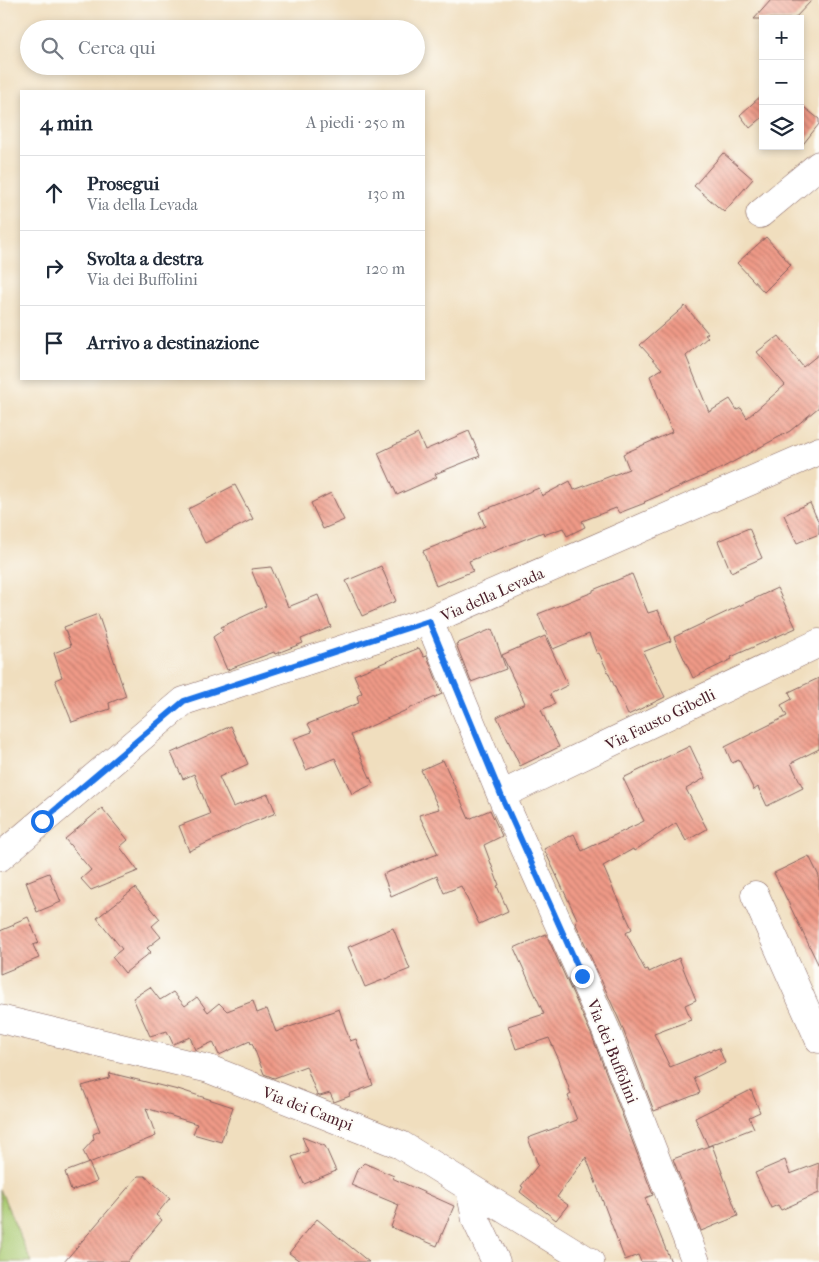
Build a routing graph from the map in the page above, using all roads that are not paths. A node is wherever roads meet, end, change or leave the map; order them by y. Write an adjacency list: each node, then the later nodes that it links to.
1 (819, 165): 2 (street)
2 (760, 214)
3 (819, 451): 4 (street, Via della Levada)
4 (429, 621): 6 (street, Via dei Buffolini); 7 (street, Via della Levada)
5 (819, 642): 6 (street, Via Fausto Gibelli)
6 (501, 795): 14 (street, Via dei Buffolini)
7 (0, 857)
8 (756, 895): 10 (street)
9 (0, 1019): 11 (street, Via dei Campi)
10 (819, 1039)
11 (470, 1188): 12 (street); 13 (street, Via dei Campi)
12 (496, 1262)
13 (590, 1262)
14 (696, 1262)

